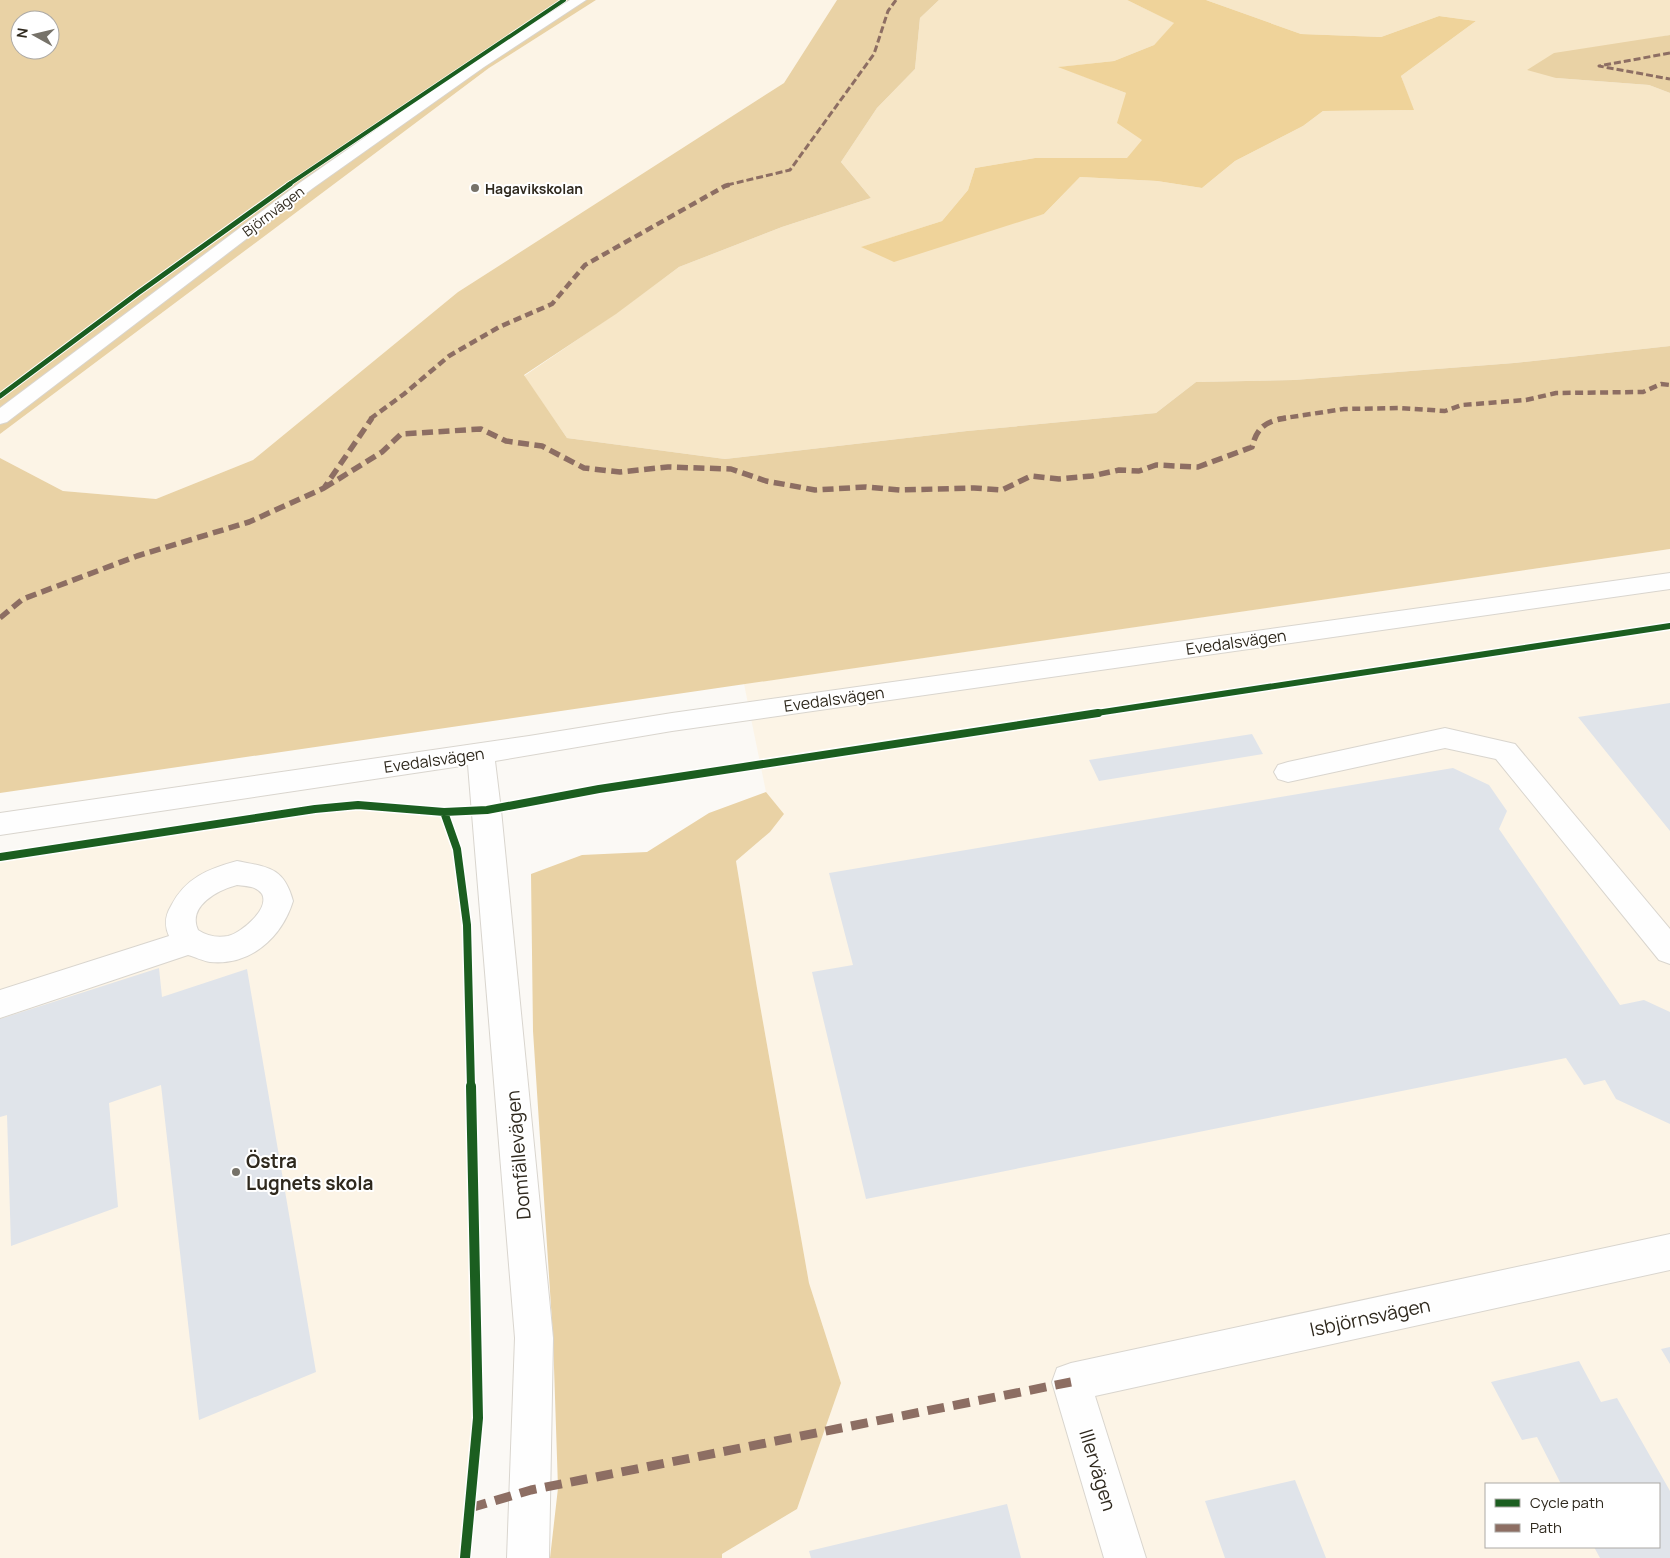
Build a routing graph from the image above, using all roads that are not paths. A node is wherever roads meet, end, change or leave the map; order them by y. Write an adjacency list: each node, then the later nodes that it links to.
1 (579, 0): 2 (street, Björnvägen)
2 (0, 418)
3 (1670, 581): 4 (street, Evedalsvägen)
4 (480, 753): 6 (street, Evedalsvägen); 12 (street, Domfällevägen)
5 (1288, 772): 8 (street)
6 (0, 824)
7 (189, 942): 9 (street)
8 (1670, 951)
9 (0, 1004)
10 (1670, 1252): 11 (street, Isbjörnsvägen)
11 (1071, 1382): 13 (street, Illervägen)
12 (528, 1558)
13 (1125, 1558)

